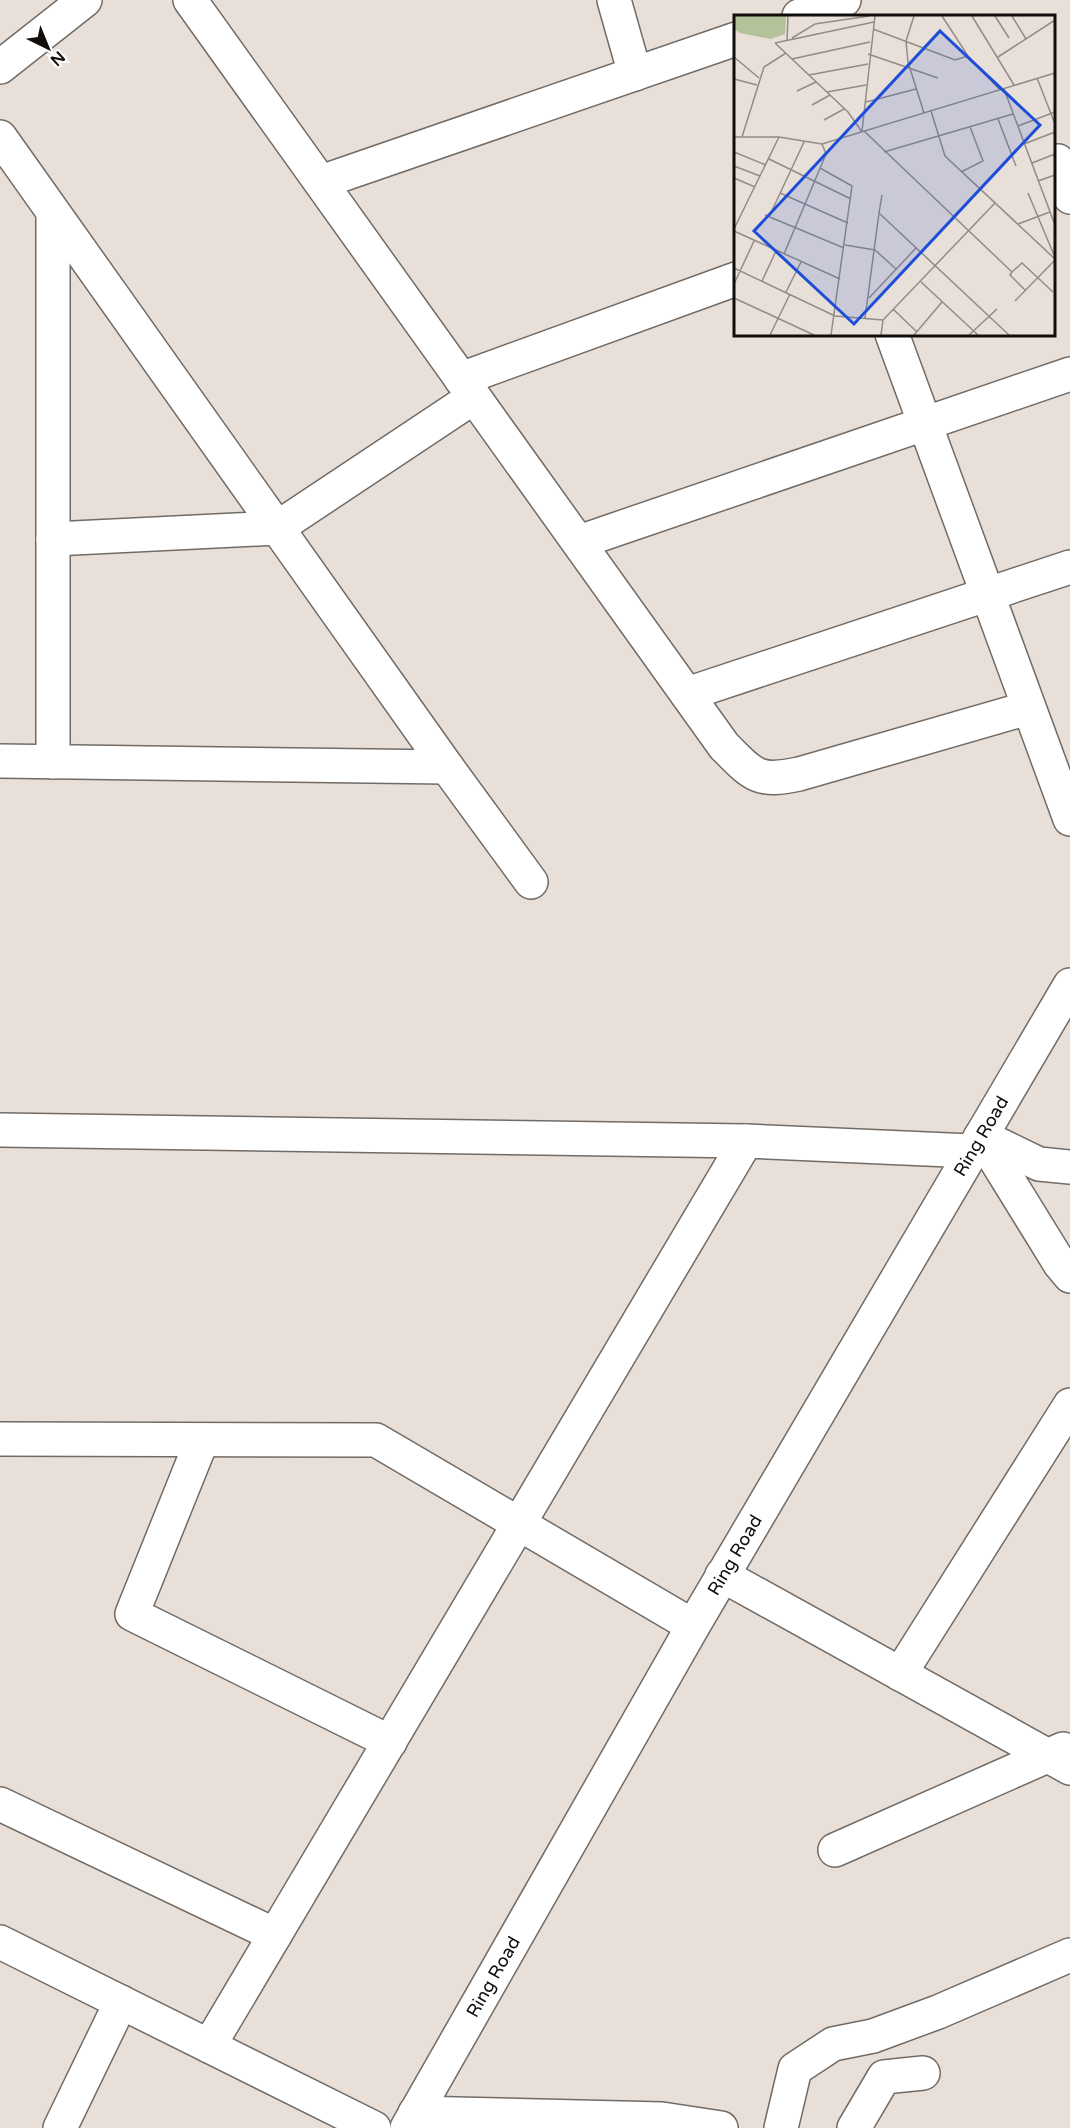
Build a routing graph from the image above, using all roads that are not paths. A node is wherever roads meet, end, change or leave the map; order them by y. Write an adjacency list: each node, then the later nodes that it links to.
1 (84, 0): 7 (main road)
2 (190, 0): 11 (main road)
3 (614, 0): 8 (main road)
4 (838, 1): 5 (main road)
5 (802, 15)
6 (734, 39): 8 (main road)
7 (0, 67)
8 (635, 74): 11 (main road)
9 (0, 137): 13 (main road)
10 (1060, 160): 12 (main road)
11 (321, 182): 17 (main road)
12 (1070, 197)
13 (53, 214): 19 (main road); 20 (main road)
14 (734, 279): 17 (main road)
15 (893, 336): 18 (main road)
16 (1070, 374): 18 (main road)
17 (468, 388): 19 (main road); 21 (main road)
18 (924, 422): 21 (main road); 23 (main road)
19 (277, 528): 20 (main road); 28 (main road)
20 (53, 539): 27 (main road)
21 (579, 542): 24 (main road)
22 (1070, 567): 23 (main road)
23 (986, 593): 24 (main road); 25 (main road)
24 (687, 694): 25 (main road)
25 (1028, 708): 29 (main road)
26 (0, 761): 27 (main road)
27 (53, 762): 28 (main road)
28 (447, 767): 30 (main road)
29 (1070, 819)
30 (531, 882)
31 (1070, 985): 34 (main road, Ring Road)
32 (0, 1130): 33 (main road)
33 (746, 1141): 34 (main road); 40 (main road)
34 (977, 1144): 35 (main road); 36 (main road); 41 (main road, Ring Road)
35 (1070, 1167)
36 (1070, 1276)
37 (1070, 1405): 43 (main road)
38 (0, 1439): 39 (main road)
39 (202, 1440): 40 (main road); 44 (main road)
40 (519, 1524): 42 (main road); 44 (main road)
41 (723, 1575): 42 (main road, Ring Road); 43 (main road)
42 (693, 1626): 54 (main road, Ring Road)
43 (900, 1674): 45 (main road)
44 (390, 1742): 48 (main road)
45 (1063, 1757): 47 (main road)
46 (0, 1804): 48 (main road)
47 (835, 1850)
48 (275, 1935): 52 (main road)
49 (0, 1942): 51 (main road)
50 (1070, 1955): 58 (main road)
51 (121, 2002): 52 (main road); 55 (main road)
52 (209, 2046): 56 (main road)
53 (923, 2073): 59 (main road)
54 (411, 2120): 57 (main road)
55 (60, 2128)
56 (374, 2128)
57 (721, 2128)
58 (781, 2128)
59 (854, 2128)

